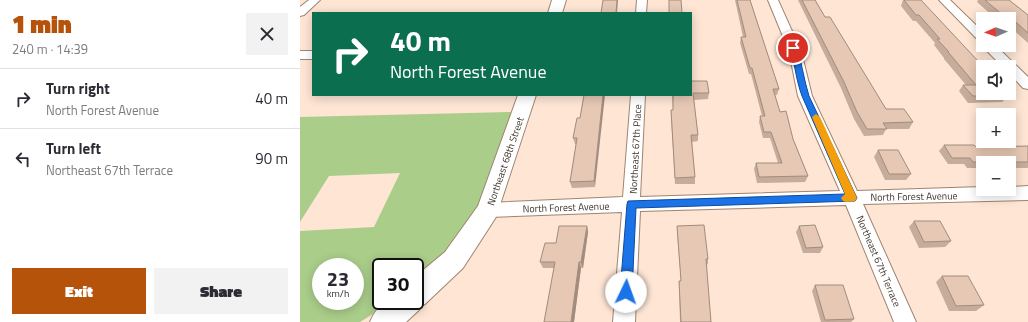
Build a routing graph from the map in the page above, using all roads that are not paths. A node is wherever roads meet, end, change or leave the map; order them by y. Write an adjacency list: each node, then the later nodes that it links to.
1 (315, 0): 8 (street)
2 (559, 0): 6 (street)
3 (642, 0): 7 (street)
4 (773, 0): 17 (street, Northeast 67th Terrace)
5 (944, 0): 9 (street)
6 (555, 12)
7 (641, 12)
8 (300, 13)
9 (976, 32)
10 (995, 52): 13 (street)
11 (300, 55): 12 (street)
12 (312, 55)
13 (1028, 85)
14 (527, 96): 19 (street, Northeast 68th Street)
15 (638, 96): 18 (street, Northeast 67th Place)
16 (1028, 193): 17 (street, North Forest Avenue)
17 (852, 198): 18 (street, North Forest Avenue); 22 (street, Northeast 67th Terrace)
18 (632, 204): 19 (street, North Forest Avenue); 21 (street, Northeast 67th Place)
19 (488, 210): 20 (street, Northeast 68th Street)
20 (424, 287)
21 (624, 322)
22 (905, 322)

